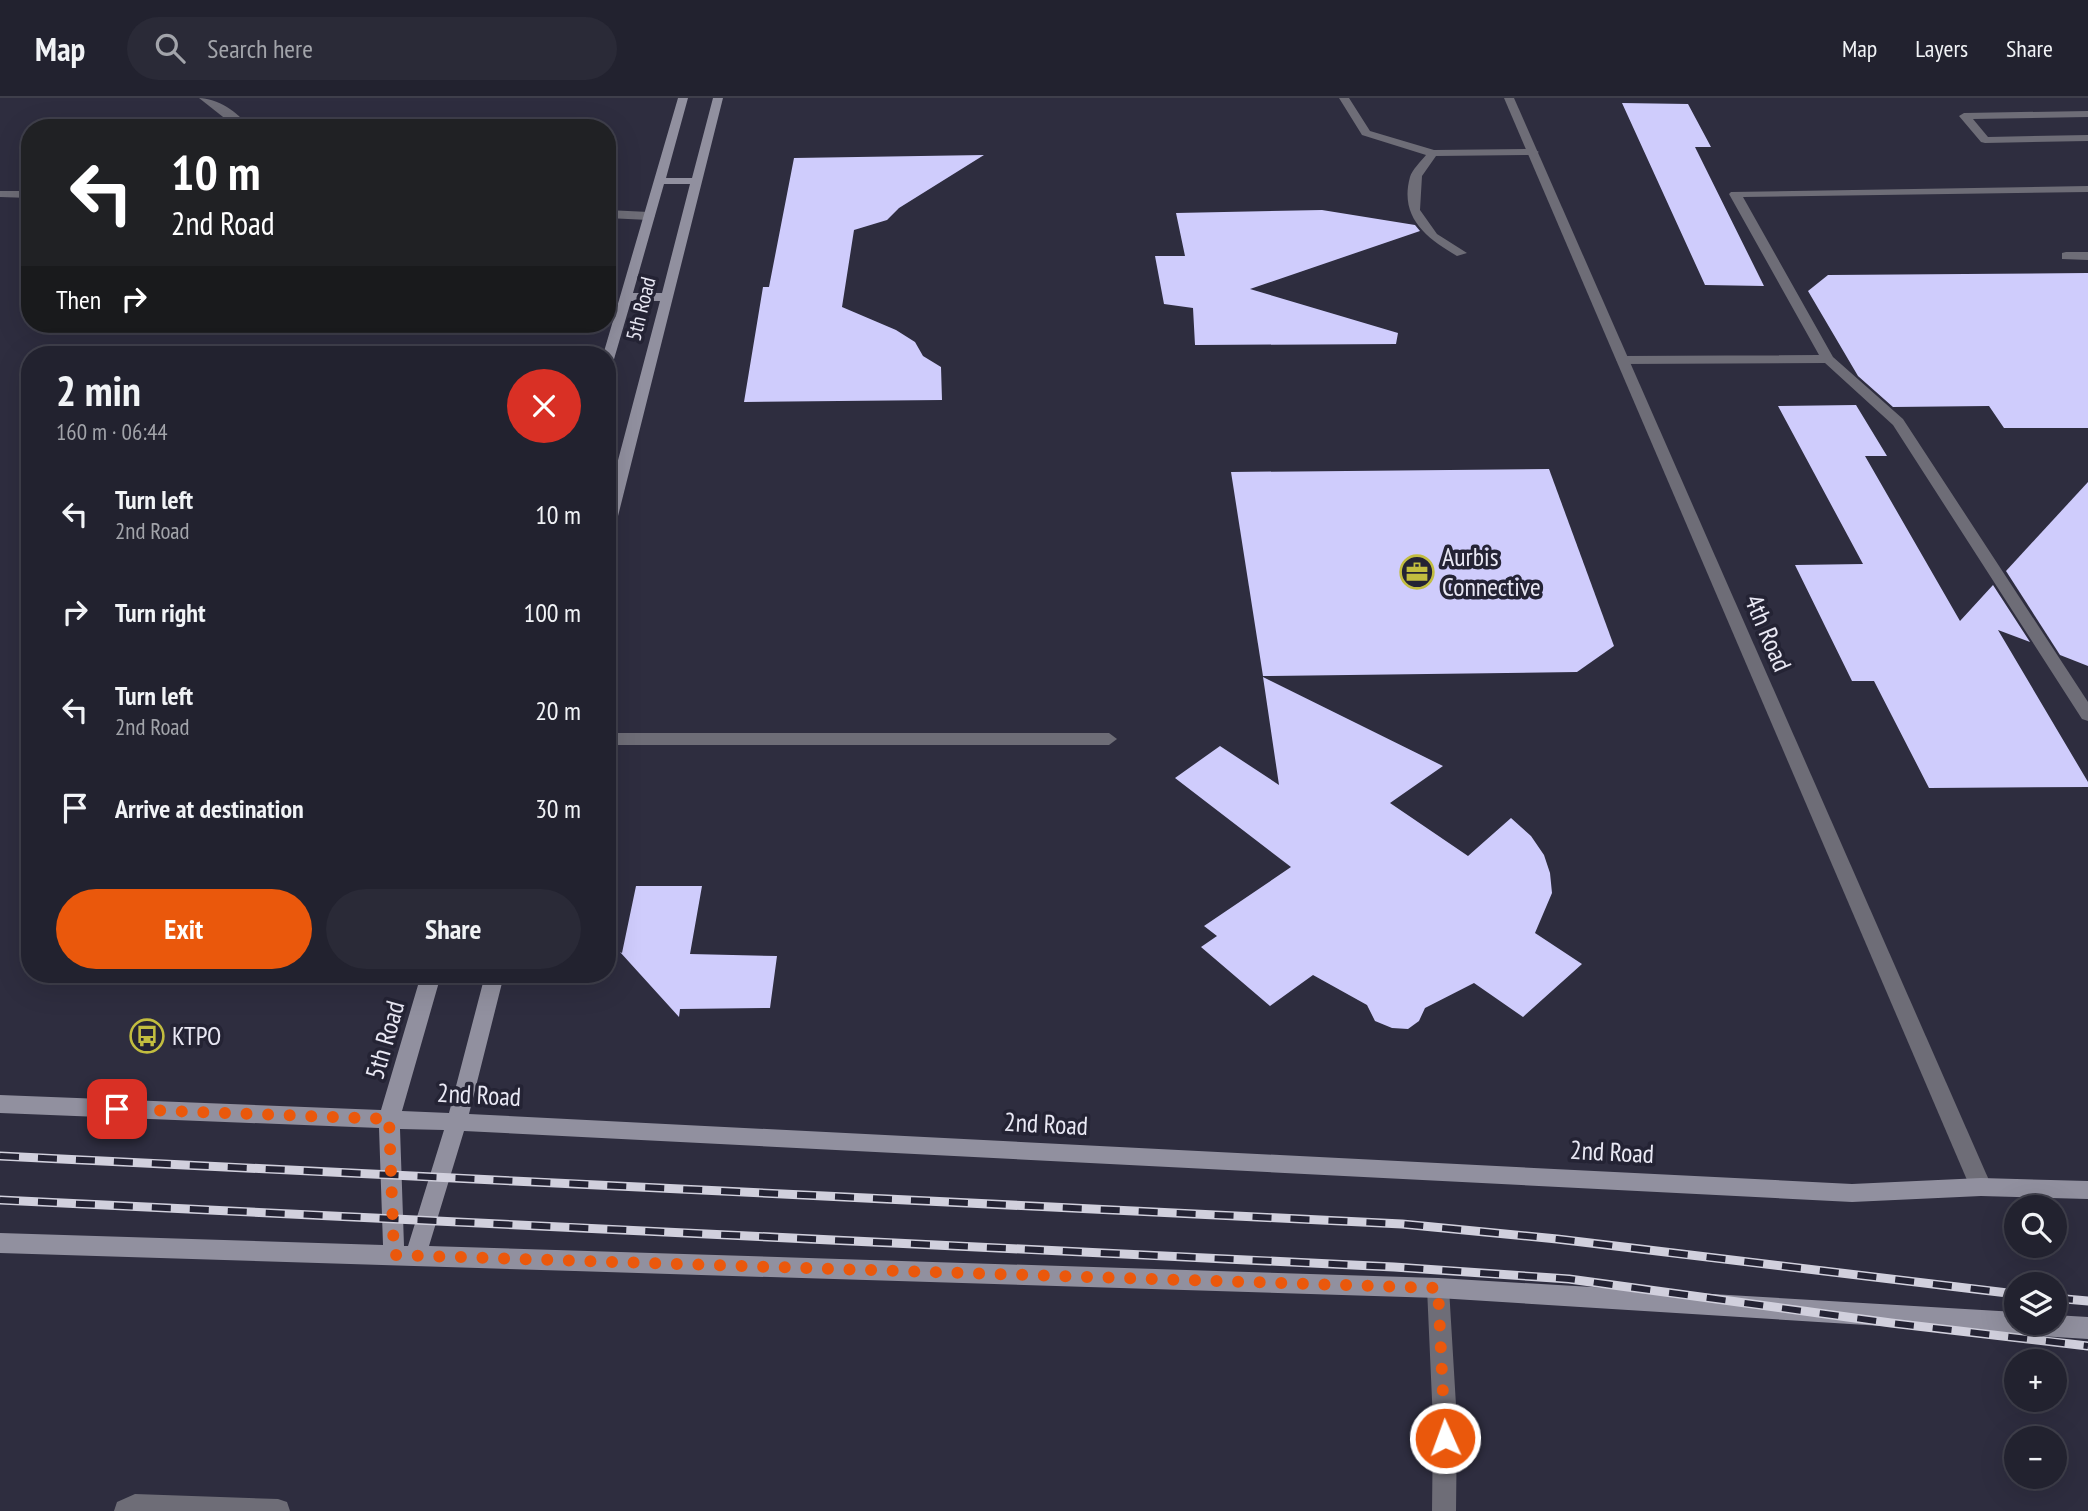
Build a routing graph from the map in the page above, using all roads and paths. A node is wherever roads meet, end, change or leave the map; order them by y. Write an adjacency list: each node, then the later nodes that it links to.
1 (204, 98): 7 (street)
2 (683, 98): 11 (main road, 5th Road)
3 (718, 98): 12 (main road, 5th Road)
4 (1344, 98): 10 (street)
5 (1509, 98): 9 (street, 4th Road)
6 (2088, 114): 8 (street)
7 (236, 119)
8 (2088, 138)
9 (1533, 152): 10 (street); 25 (street, 4th Road)
10 (1433, 153): 18 (street)
11 (659, 181): 12 (main road); 17 (main road, 5th Road)
12 (697, 181): 22 (main road, 5th Road)
13 (2088, 190): 24 (street)
14 (0, 194): 15 (street)
15 (21, 195)
16 (616, 214): 17 (street)
17 (649, 216): 21 (main road, 5th Road)
18 (1461, 253)
19 (2066, 256): 20 (street)
20 (2088, 256)
21 (626, 297): 22 (main road); 23 (main road, 5th Road)
22 (668, 297): 26 (main road, 5th Road)
23 (616, 332)
24 (1828, 359): 25 (street); 27 (street)
25 (1623, 360): 35 (street, 4th Road)
26 (616, 497)
27 (2088, 715)
28 (1109, 738): 29 (street)
29 (616, 739)
30 (429, 983): 33 (main road, 5th Road)
31 (493, 983): 34 (main road)
32 (0, 1104): 33 (main road, 2nd Road)
33 (389, 1119): 34 (main road, 2nd Road); 38 (main road, 5th Road)
34 (457, 1122): 35 (main road, 2nd Road); 38 (main road)
35 (1981, 1187): 36 (main road, 2nd Road)
36 (2088, 1190)
37 (0, 1242): 38 (main road)
38 (405, 1256): 39 (main road)
39 (1438, 1288): 40 (main road); 45 (street)
40 (2004, 1322)
41 (2067, 1326): 42 (main road)
42 (2088, 1328)
43 (126, 1511): 44 (street)
44 (278, 1511)
45 (1444, 1511)

